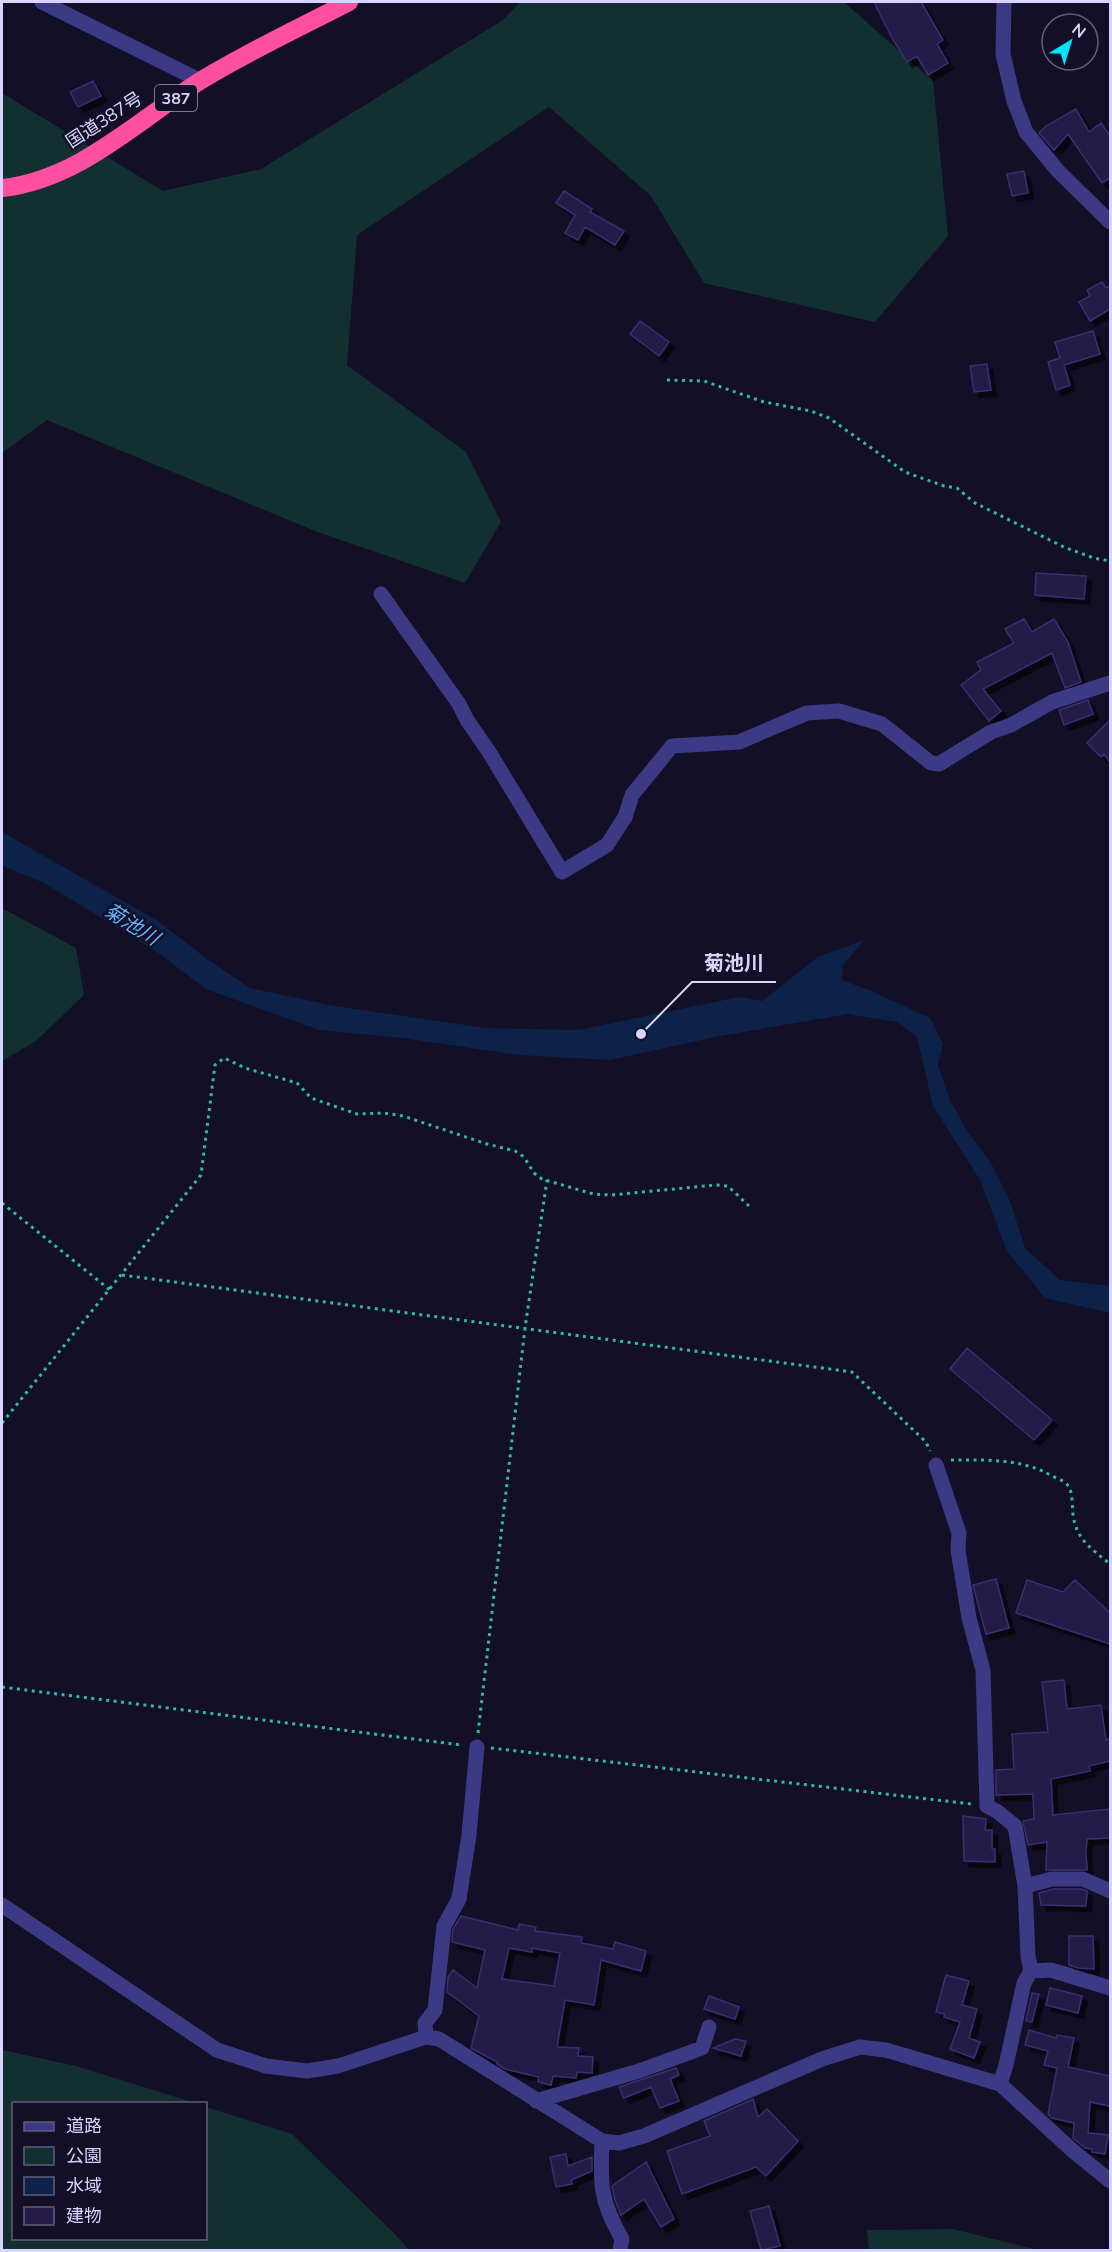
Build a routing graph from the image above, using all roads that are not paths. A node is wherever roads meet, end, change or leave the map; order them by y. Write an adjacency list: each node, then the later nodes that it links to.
1 (42, 2): 4 (street)
2 (349, 2): 4 (highway, 国道387号 / 387)
3 (1004, 2): 6 (street)
4 (201, 81): 5 (highway, 国道387号 / 387)
5 (2, 188)
6 (1110, 222)
7 (381, 594): 8 (street)
8 (1110, 683)
9 (936, 1465): 11 (street)
10 (477, 1746): 17 (street)
11 (1025, 1886): 12 (street); 14 (street)
12 (1110, 1891)
13 (2, 1905): 17 (street)
14 (1031, 1971): 15 (street); 18 (street)
15 (1110, 1988)
16 (709, 2028): 19 (street)
17 (426, 2037): 19 (street)
18 (1000, 2084): 20 (street); 21 (street)
19 (536, 2101): 20 (street)
20 (602, 2141): 22 (street)
21 (1110, 2181)
22 (620, 2250)

